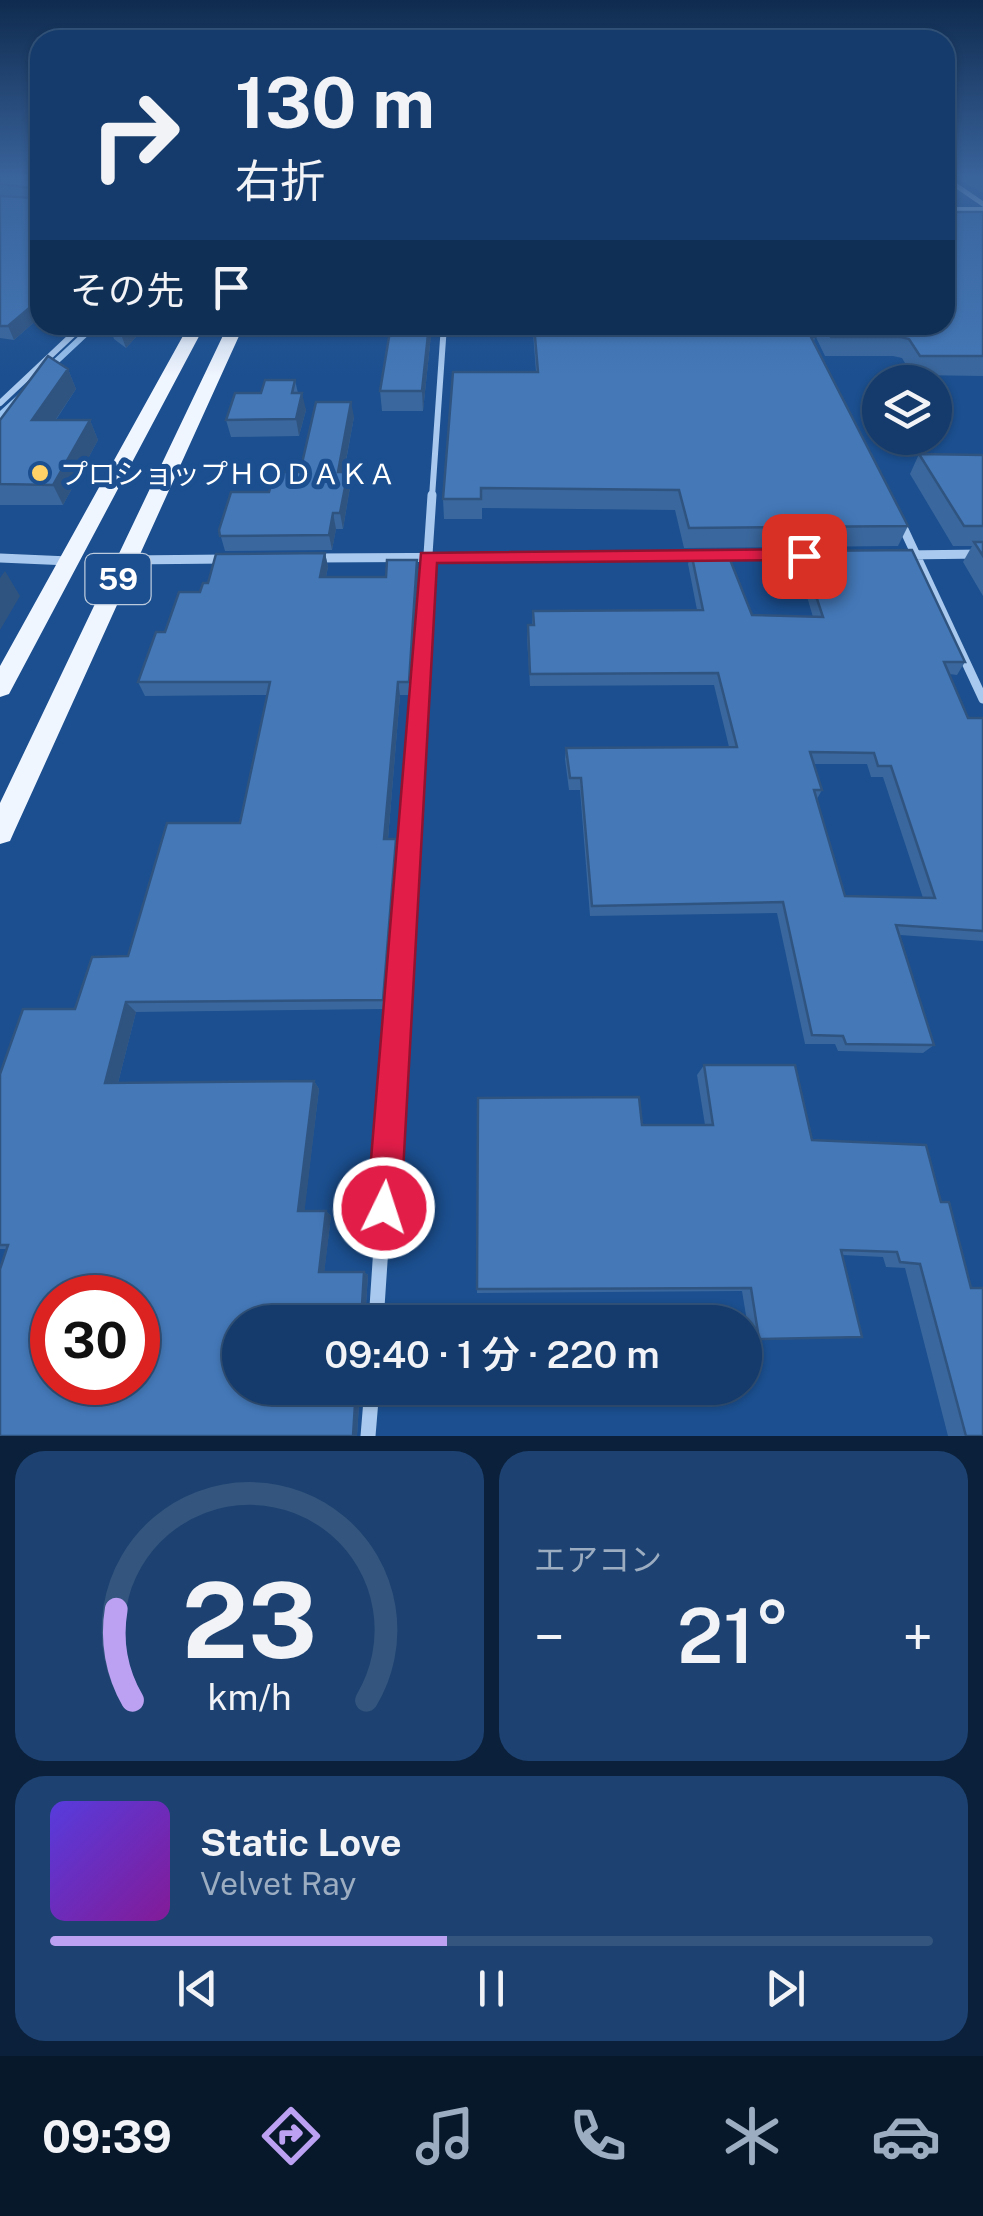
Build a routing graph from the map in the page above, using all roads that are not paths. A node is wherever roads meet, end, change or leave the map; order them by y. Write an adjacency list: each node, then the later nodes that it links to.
1 (71, 335): 5 (street)
2 (192, 335): 16 (main road, 59)
3 (231, 335): 15 (main road, 59)
4 (443, 335): 11 (street)
5 (0, 403)
6 (899, 520): 9 (street)
7 (983, 554): 9 (street)
8 (897, 555): 9 (street)
9 (917, 555): 18 (street)
10 (819, 556): 11 (street)
11 (428, 557): 13 (street); 20 (street)
12 (0, 558): 16 (street)
13 (292, 558)
14 (234, 559): 15 (street)
15 (127, 560): 19 (main road, 59)
16 (68, 561): 17 (main road, 59)
17 (0, 688)
18 (983, 699)
19 (0, 832)
20 (377, 1305)
21 (371, 1405): 22 (street)
22 (368, 1436)

